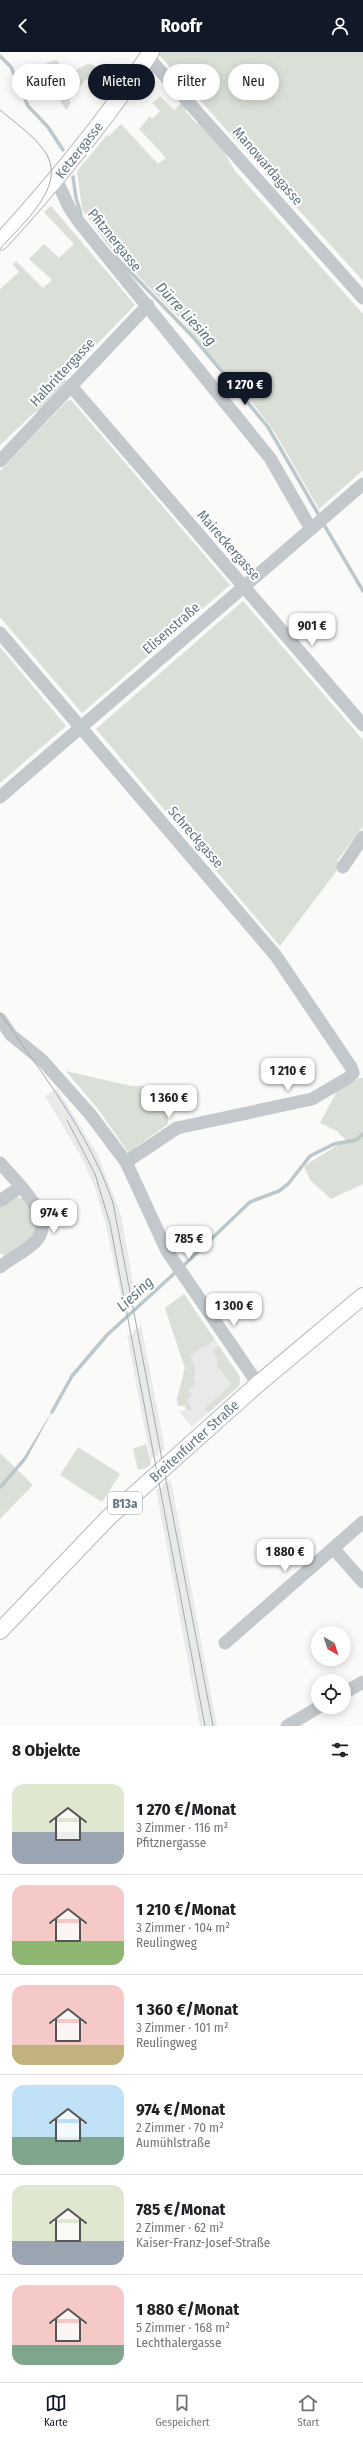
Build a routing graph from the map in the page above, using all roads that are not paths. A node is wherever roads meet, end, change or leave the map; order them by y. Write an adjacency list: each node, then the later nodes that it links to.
1 (149, 54): 2 (main road, Ketzergasse); 4 (street, Manowardagasse)
2 (56, 179): 3 (main road, Ketzergasse); 5 (street, Pfitznergasse)
3 (0, 242)
4 (363, 298)
5 (148, 305): 6 (street, Halbrittergasse); 9 (street, Pfitznergasse)
6 (72, 386): 7 (street, Halbrittergasse); 10 (street, Maireckergasse)
7 (0, 461)
8 (363, 484): 9 (street, Elisenstraße)
9 (318, 523): 10 (street, Elisenstraße)
10 (243, 588): 12 (street, Maireckergasse); 13 (street, Elisenstraße)
11 (0, 633): 13 (street, Schreckgasse)
12 (363, 725)
13 (80, 728): 14 (street, Elisenstraße); 18 (street, Schreckgasse)
14 (0, 797)
15 (363, 837): 16 (street)
16 (343, 867)
17 (0, 1019): 18 (street)
18 (126, 1162): 24 (street)
19 (0, 1163): 20 (street)
20 (20, 1187): 21 (street); 22 (street)
21 (0, 1201)
22 (0, 1267)
23 (363, 1296): 24 (main road, Breitenfurter Straße / B13a)
24 (258, 1384): 28 (main road, Breitenfurter Straße / B13a)
25 (363, 1522): 26 (street)
26 (334, 1548): 27 (street); 29 (street)
27 (363, 1582)
28 (0, 1631)
29 (225, 1643)
30 (363, 1682): 31 (street)
31 (351, 1689)
32 (311, 1712): 33 (street)
33 (287, 1726)

